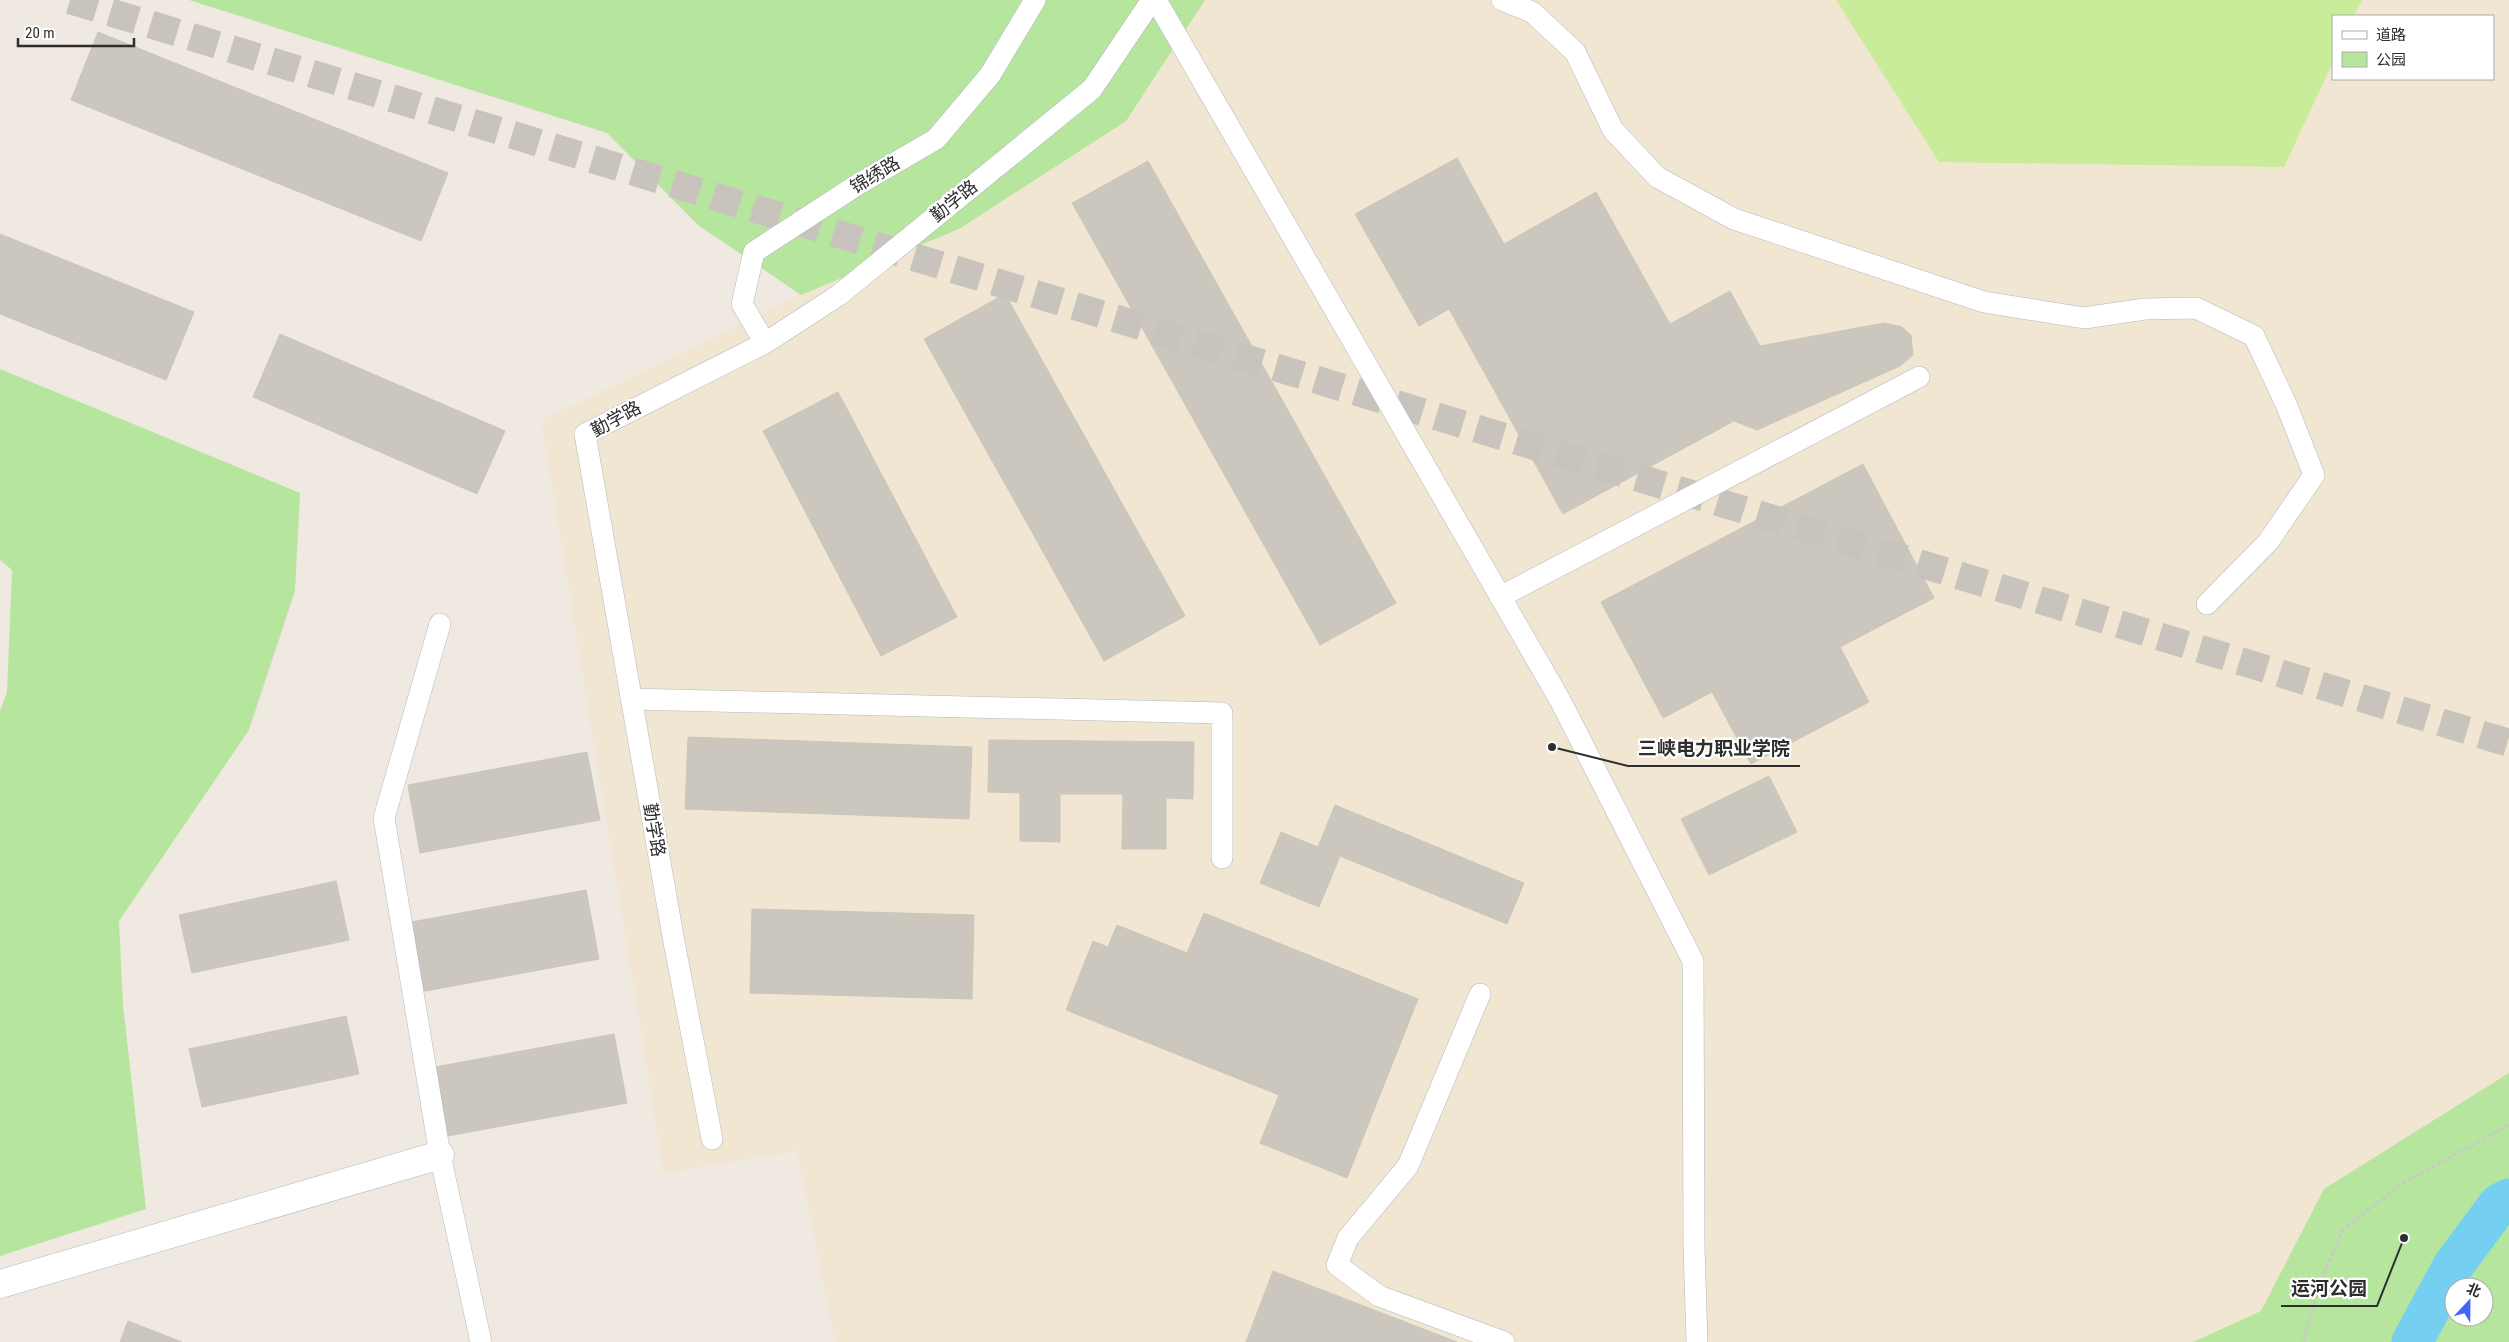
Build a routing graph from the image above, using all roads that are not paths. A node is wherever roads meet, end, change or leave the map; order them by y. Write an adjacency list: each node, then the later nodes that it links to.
1 (1035, 0): 5 (lane, 锦绣路)
2 (1152, 0): 5 (lane, 勤学路)
3 (1156, 0): 7 (lane)
4 (1502, 0): 8 (lane)
5 (765, 343): 10 (lane, 勤学路)
6 (1919, 377): 7 (lane)
7 (1500, 597): 18 (lane)
8 (2207, 604)
9 (440, 624): 14 (lane)
10 (631, 699): 11 (lane); 13 (lane, 勤学路)
11 (1222, 858)
12 (1480, 994): 17 (lane)
13 (712, 1139)
14 (440, 1155): 15 (street); 16 (lane)
15 (0, 1284)
16 (481, 1342)
17 (1504, 1342)
18 (1697, 1342)

